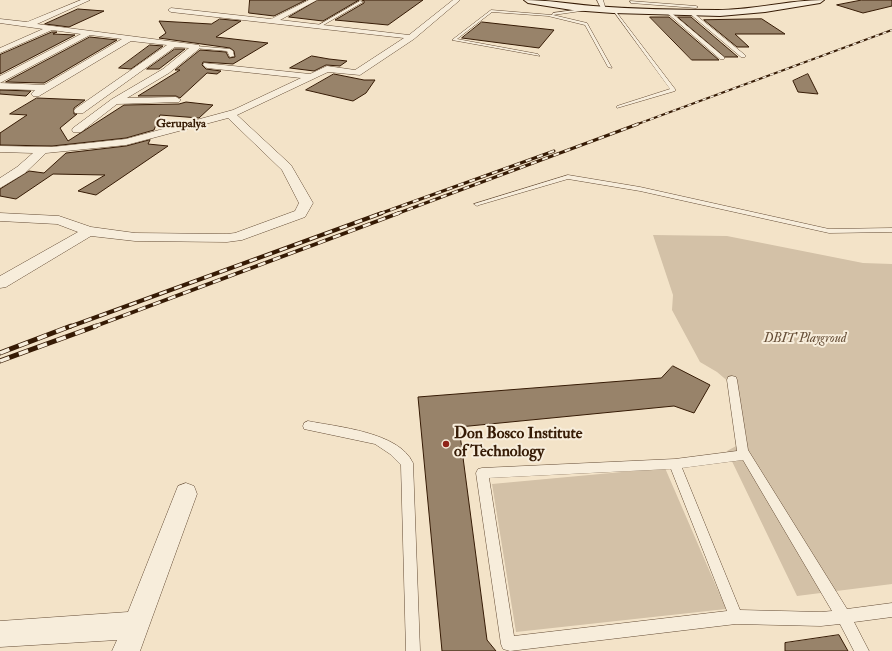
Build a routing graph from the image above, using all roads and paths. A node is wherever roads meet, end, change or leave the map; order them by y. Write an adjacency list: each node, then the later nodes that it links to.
1 (87, 0): 17 (street)
2 (314, 0): 16 (street)
3 (457, 0): 21 (street)
4 (528, 0): 9 (main road)
5 (600, 0): 10 (street)
6 (820, 0): 12 (main road)
7 (361, 2): 18 (lane)
8 (631, 4): 10 (main road); 12 (lane); 13 (main road)
9 (590, 8): 10 (main road); 14 (lane)
10 (609, 9): 39 (lane)
11 (170, 10): 16 (street)
12 (693, 10): 13 (main road); 28 (lane)
13 (667, 11): 29 (lane)
14 (548, 15): 26 (lane); 31 (lane)
15 (0, 21): 17 (street)
16 (273, 21): 18 (street)
17 (30, 24): 19 (street)
18 (319, 26): 21 (street)
19 (52, 28): 20 (street); 25 (street)
20 (89, 33): 22 (street); 33 (street)
21 (410, 36): 32 (street)
22 (130, 38): 23 (street); 35 (street)
23 (174, 44): 24 (street); 40 (street)
24 (196, 47): 27 (lane); 38 (street)
25 (0, 51)
26 (538, 55)
27 (232, 56)
28 (743, 56)
29 (722, 58)
30 (207, 64): 32 (street)
31 (610, 67)
32 (310, 76): 41 (street)
33 (0, 80)
34 (0, 86): 35 (street)
35 (45, 88): 36 (street)
36 (36, 94)
37 (176, 100): 38 (street)
38 (115, 101): 42 (street)
39 (619, 107)
40 (79, 111)
41 (230, 114): 44 (street); 48 (street)
42 (77, 130)
43 (0, 149): 44 (street)
44 (43, 150): 45 (street)
45 (0, 184)
46 (477, 204): 49 (lane)
47 (0, 217): 48 (street)
48 (89, 230): 50 (street)
49 (892, 230)
50 (0, 283)
51 (732, 380): 53 (lane)
52 (308, 426): 62 (lane)
53 (745, 455): 54 (lane); 57 (lane)
54 (675, 464): 58 (lane); 58 (lane)
55 (186, 494): 59 (street)
56 (892, 610): 57 (lane)
57 (843, 616): 58 (lane); 63 (lane)
58 (736, 617)
59 (136, 624): 60 (street); 61 (street)
60 (0, 634)
61 (126, 651)
62 (413, 651)
63 (862, 651)

